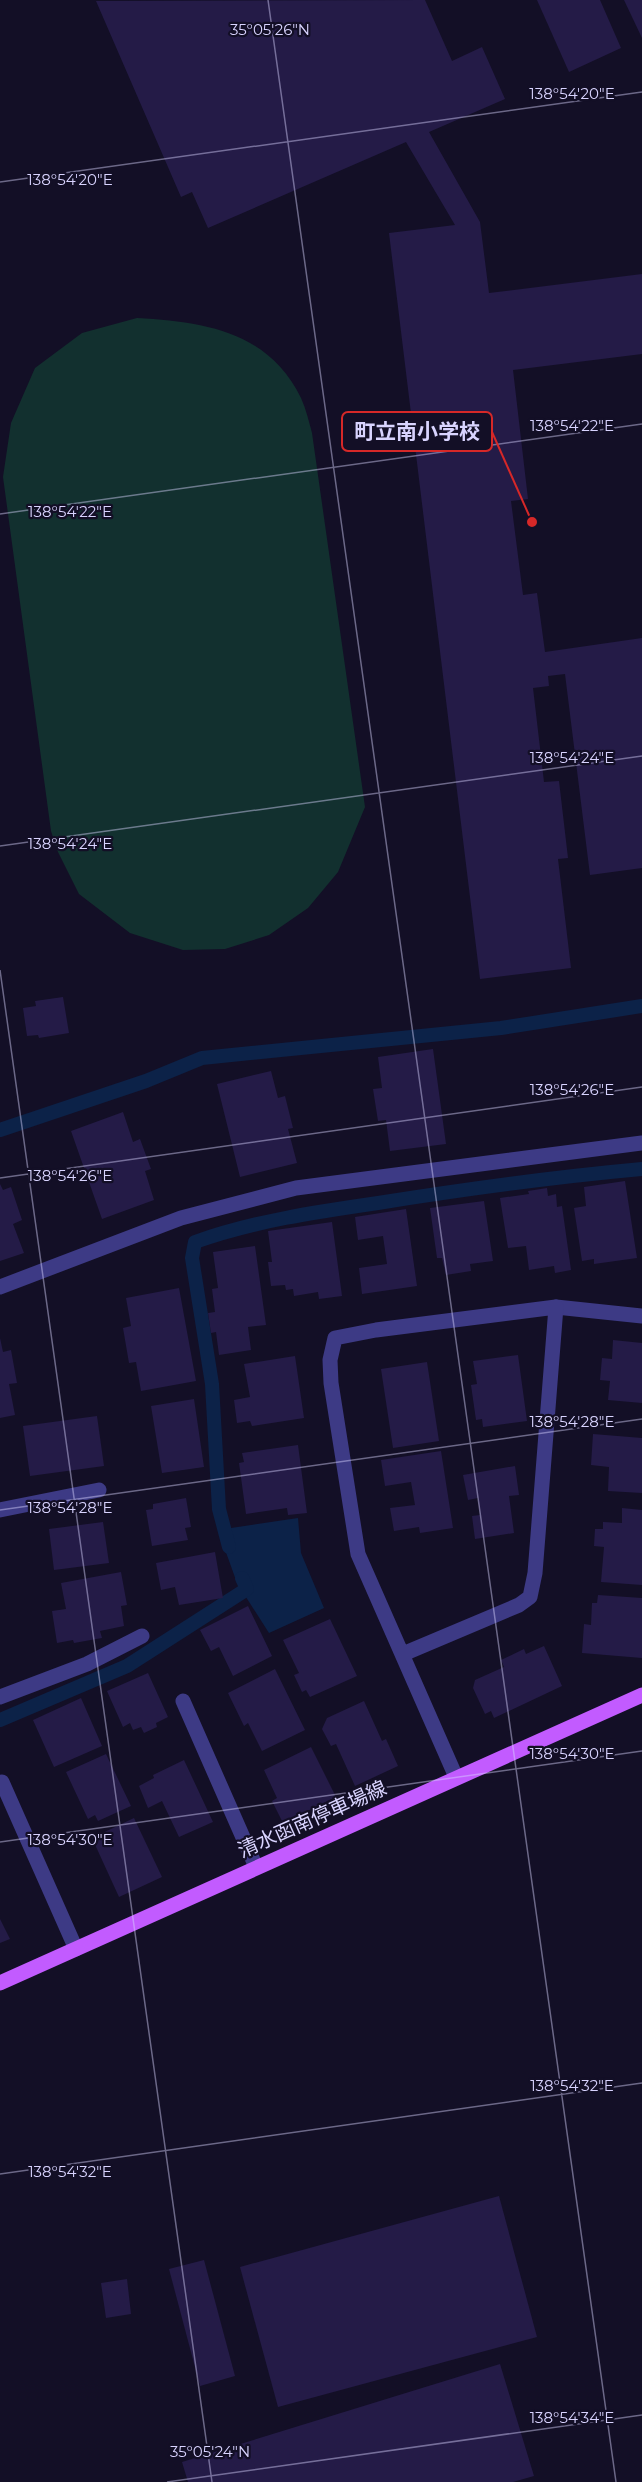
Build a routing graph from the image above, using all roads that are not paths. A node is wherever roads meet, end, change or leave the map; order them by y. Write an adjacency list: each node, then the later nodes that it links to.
1 (642, 1143): 2 (street)
2 (0, 1287)
3 (556, 1307): 4 (street); 8 (street); 8 (street)
4 (642, 1316)
5 (99, 1490): 6 (street)
6 (0, 1510)
7 (142, 1636): 10 (street)
8 (403, 1654): 12 (street)
9 (642, 1695): 12 (main road, 清水函南停車場線)
10 (0, 1697)
11 (183, 1701): 14 (street)
12 (456, 1777): 14 (main road, 清水函南停車場線)
13 (2, 1782): 15 (street)
14 (256, 1868): 15 (main road, 清水函南停車場線)
15 (76, 1949): 16 (main road, 清水函南停車場線)
16 (0, 1983)

